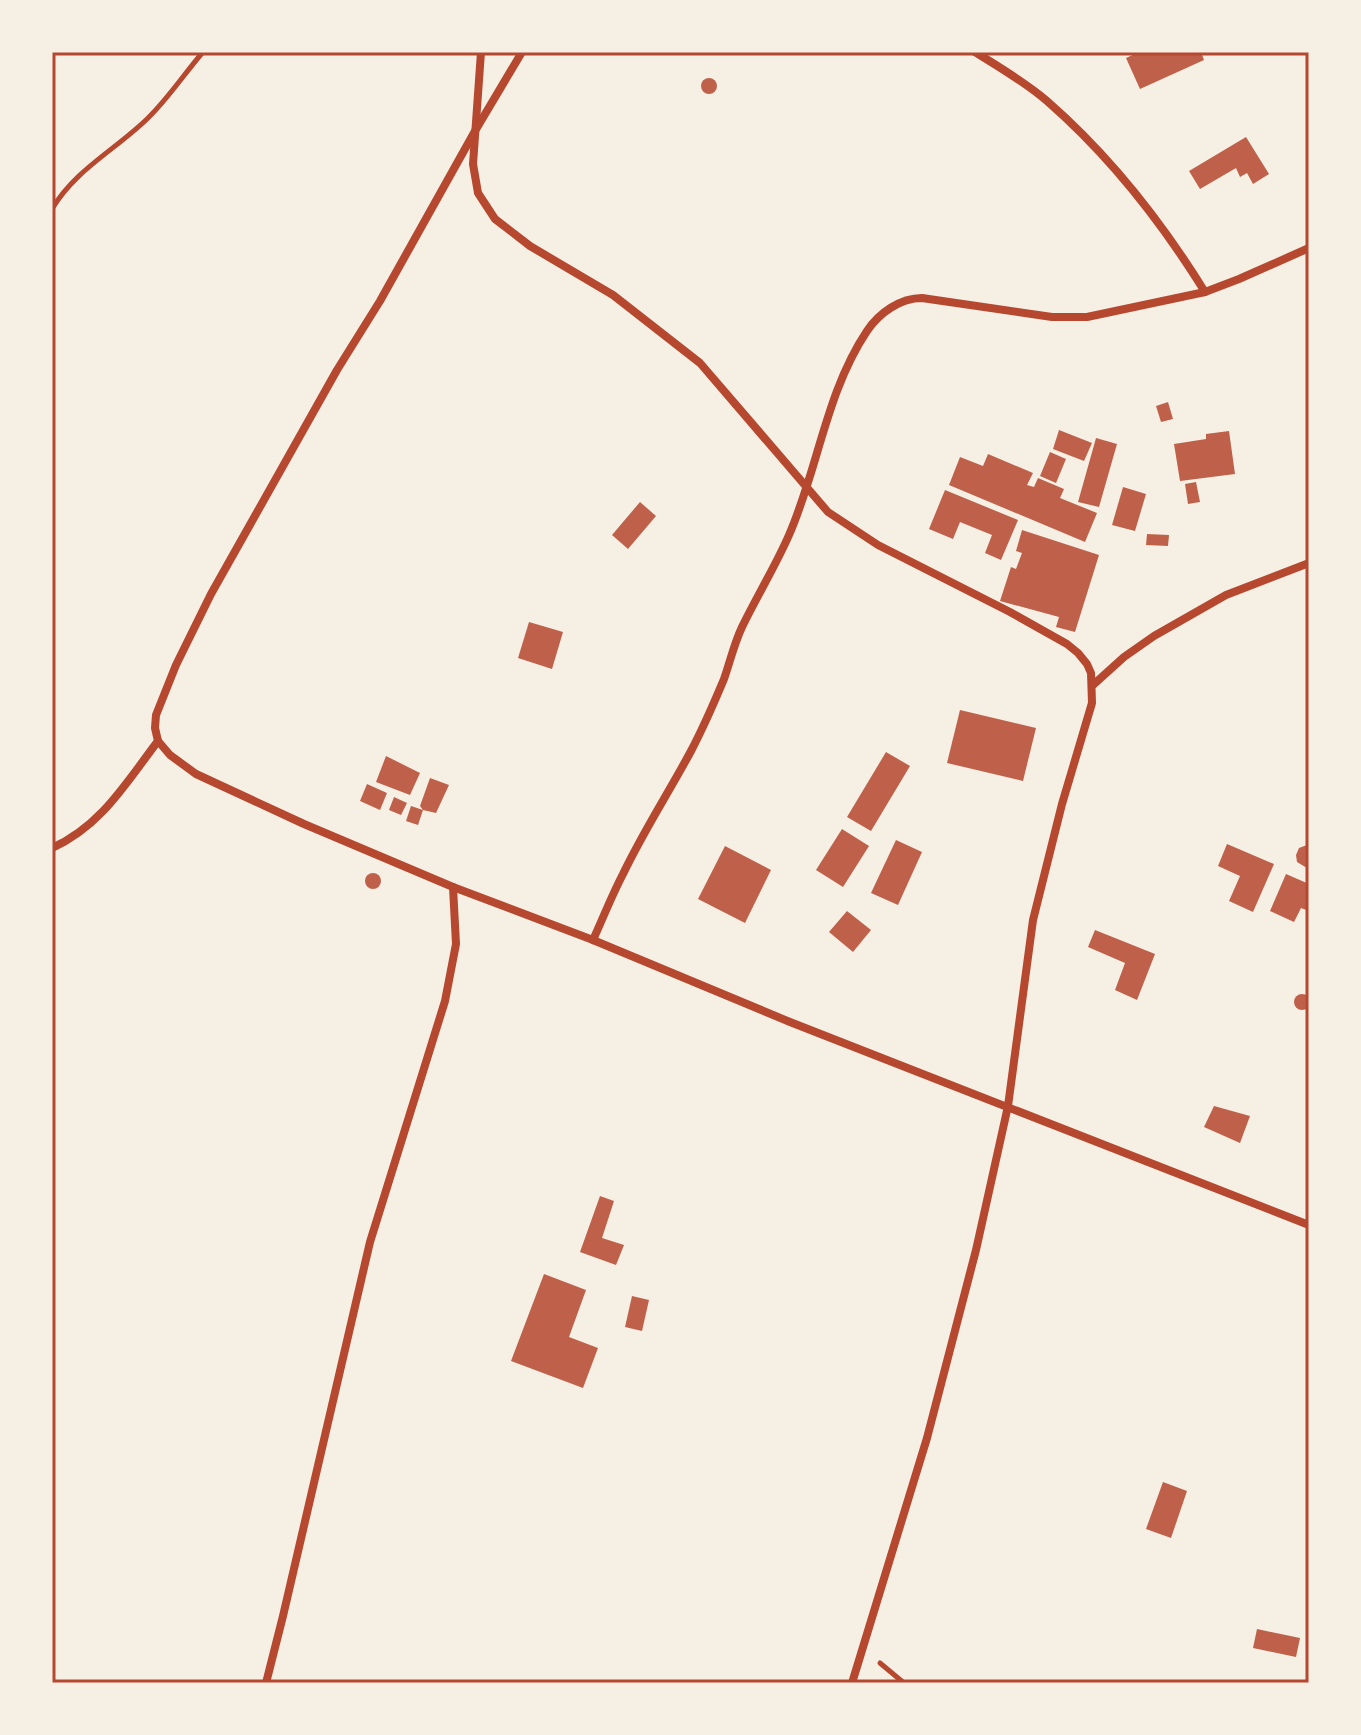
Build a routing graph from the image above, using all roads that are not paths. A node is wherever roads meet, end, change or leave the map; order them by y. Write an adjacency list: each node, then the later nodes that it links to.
1 (481, 52): 4 (street)
2 (522, 52): 4 (street)
3 (975, 52): 6 (street)
4 (475, 131): 7 (street); 10 (street)
5 (1309, 248): 6 (street)
6 (1205, 292): 7 (street)
7 (806, 489): 9 (street); 13 (street)
8 (1309, 563): 9 (street)
9 (1093, 685): 14 (street)
10 (158, 741): 11 (street); 12 (street)
11 (52, 848)
12 (453, 887): 13 (street); 16 (street)
13 (593, 940): 14 (street)
14 (1008, 1106): 15 (street); 17 (street)
15 (1309, 1225)
16 (266, 1683)
17 (852, 1683)

